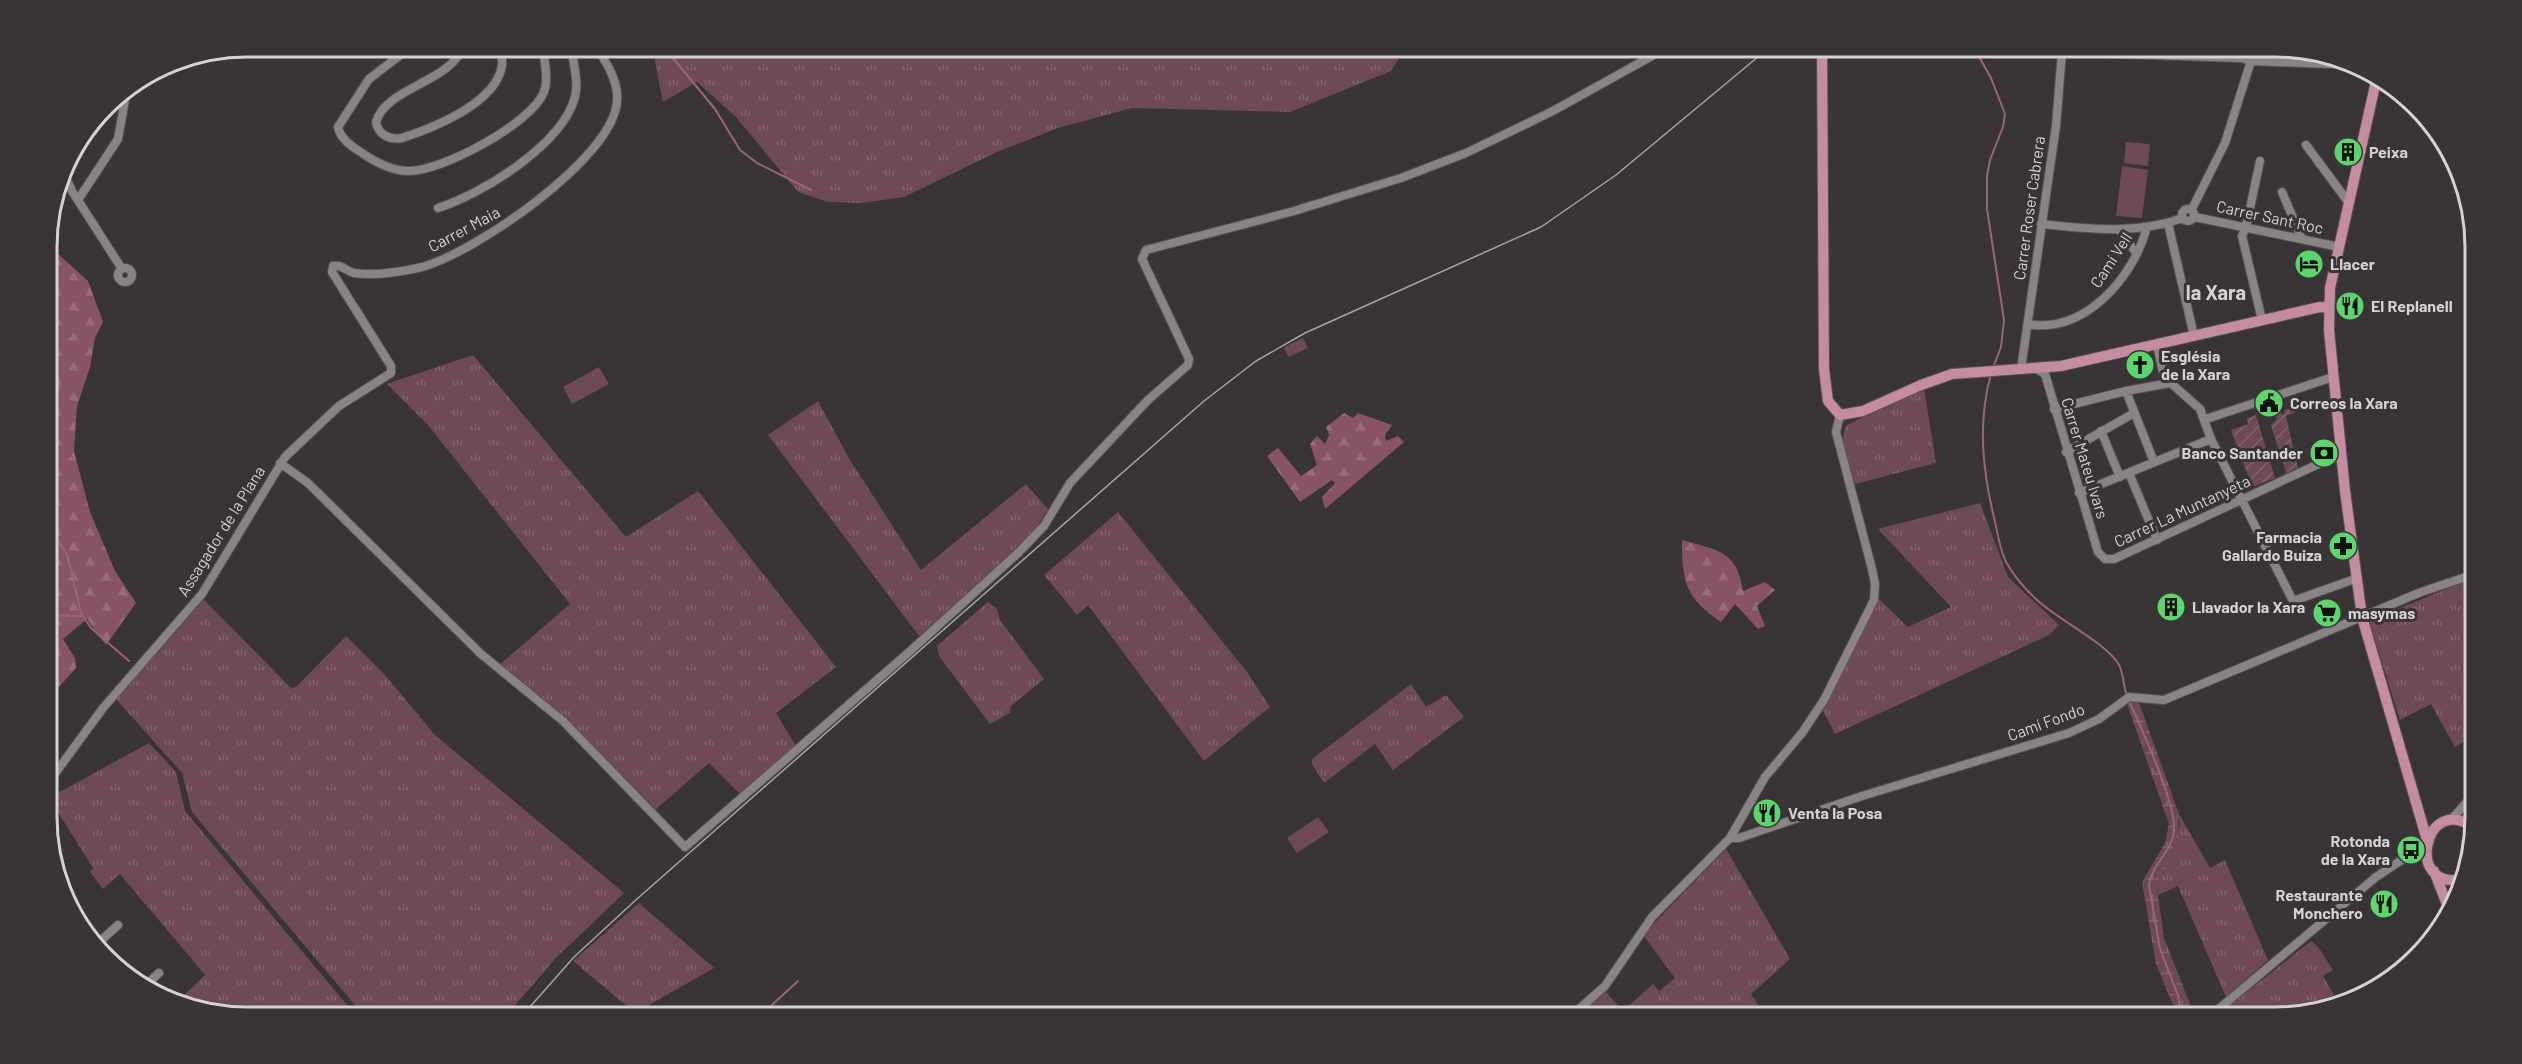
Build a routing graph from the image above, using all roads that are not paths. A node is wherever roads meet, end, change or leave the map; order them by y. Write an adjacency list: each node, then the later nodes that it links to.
1 (397, 57): 4 (street)
2 (458, 57): 3 (street)
3 (500, 57)
4 (544, 57)
5 (572, 57): 21 (street)
6 (601, 57): 38 (street, Carrer Maia)
7 (1650, 57): 52 (street)
8 (1822, 57): 45 (main road)
9 (2062, 57): 24 (street, Carrer Roser Cabrera)
10 (2227, 57): 11 (street)
11 (2251, 61): 12 (street); 22 (street)
12 (2327, 64)
13 (2375, 86): 20 (main road)
14 (125, 102): 19 (street)
15 (2306, 145): 20 (street)
16 (2260, 161): 26 (street)
17 (68, 182): 19 (street)
18 (2282, 192): 28 (street)
19 (78, 200): 31 (street)
20 (2349, 203): 29 (main road)
21 (438, 208)
22 (2193, 213): 23 (street); 26 (street, Carrer Sant Roc)
23 (2168, 223): 25 (street); 35 (street)
24 (2041, 224): 27 (street); 34 (street, Carrer Roser Cabrera)
25 (2147, 227): 27 (street); 30 (street, Camí Vell)
26 (2246, 227): 28 (street, Carrer Sant Roc); 33 (street)
27 (2120, 231): 30 (street)
28 (2302, 239): 29 (street, Carrer Sant Roc)
29 (2339, 247): 32 (main road)
30 (2136, 253): 34 (street, Camí Vell)
31 (122, 269)
32 (2328, 308): 33 (main road); 40 (main road)
33 (2262, 320): 35 (main road)
34 (2028, 324): 37 (street, Carrer Roser Cabrera)
35 (2194, 336): 36 (main road)
36 (2157, 345): 39 (main road); 41 (street)
37 (2021, 369): 39 (main road); 45 (main road)
38 (392, 371): 52 (street, Assagador de la Plana)
39 (2041, 372): 43 (street, Carrer Mateu Ivars)
40 (2333, 377): 46 (street); 50 (main road)
41 (2170, 383): 42 (street); 46 (street)
42 (2126, 391): 43 (street); 44 (street)
43 (2054, 410): 49 (street, Carrer Mateu Ivars)
44 (2134, 413): 47 (street); 51 (street)
45 (1840, 415): 67 (street)
46 (2206, 419): 48 (street)
47 (2102, 431): 49 (street); 54 (street)
48 (2211, 439): 51 (street); 56 (street)
49 (2066, 452): 55 (street, Carrer Mateu Ivars)
50 (2341, 457): 56 (street, Carrer La Muntanyeta); 60 (main road)
51 (2154, 462): 53 (street)
52 (280, 463): 62 (street, Assagador de la Plana)
53 (2129, 473): 54 (street); 57 (street)
54 (2120, 477): 55 (street)
55 (2079, 493): 58 (street, Carrer Mateu Ivars)
56 (2241, 499): 57 (street, Carrer La Muntanyeta); 60 (street)
57 (2157, 540): 58 (street, Carrer La Muntanyeta)
58 (2102, 557)
59 (2465, 577): 61 (street, Camí Fondo)
60 (2355, 579): 61 (main road)
61 (2362, 617): 64 (main road); 67 (street, Camí Fondo)
62 (57, 771)
63 (2465, 803): 66 (street)
64 (2418, 809): 66 (main road); 68 (main road)
65 (2465, 822): 66 (main road)
66 (2445, 823): 68 (main road)
67 (1730, 838): 78 (street)
68 (2427, 842): 69 (street); 70 (main road)
69 (2404, 857): 70 (street); 79 (street)
70 (2427, 861): 71 (main road)
71 (2434, 871): 72 (main road); 73 (main road)
72 (2455, 878)
73 (2446, 900)
74 (118, 925): 75 (street)
75 (102, 940)
76 (159, 974): 77 (street)
77 (151, 981)
78 (1581, 1007)
79 (2221, 1007)

